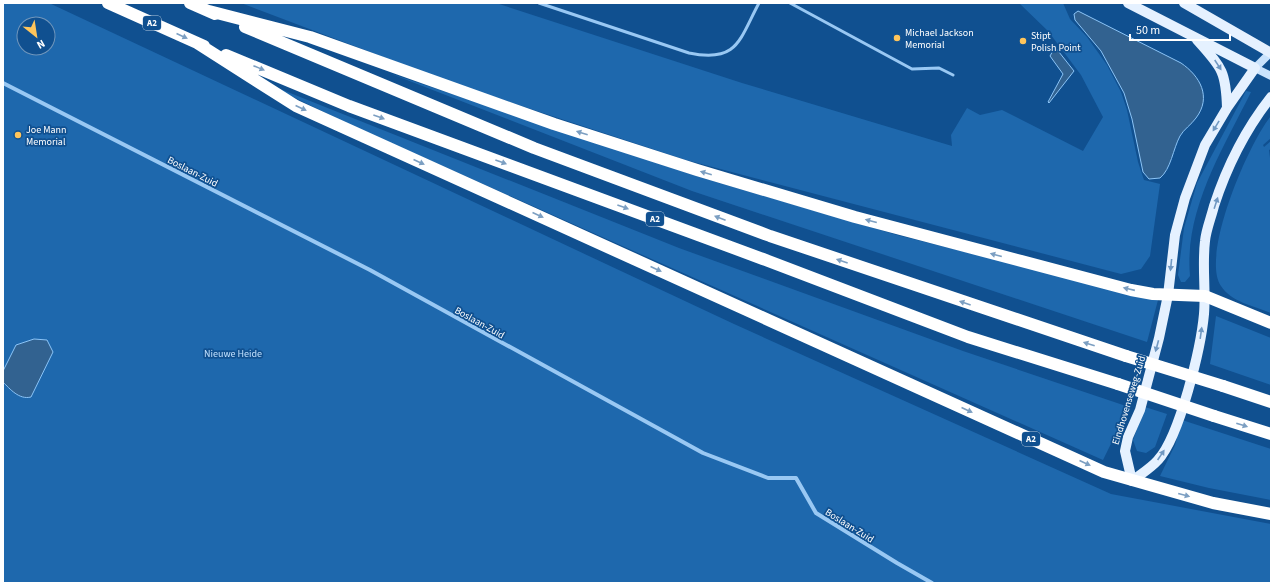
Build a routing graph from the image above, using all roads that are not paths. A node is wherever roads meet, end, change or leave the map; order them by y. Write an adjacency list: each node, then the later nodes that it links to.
1 (108, 3): 10 (highway, A2, one-way to 10)
2 (190, 3): 8 (highway, A2)
3 (539, 3): 4 (lane)
4 (758, 3)
5 (790, 3): 13 (lane)
6 (1128, 3): 9 (main road)
7 (1184, 3): 11 (main road)
8 (209, 11): 18 (highway, A2, one-way to 8); 21 (highway, A2, one-way to 8, bridge)
9 (1193, 36): 12 (main road); 17 (main road, one-way to 17)
10 (197, 43): 22 (highway, A2, one-way to 22, bridge); 23 (highway, A2, one-way to 23)
11 (1271, 52): 12 (main road)
12 (1255, 68): 14 (main road); 17 (main road, Eindhovenseweg-Zuid)
13 (953, 75)
14 (1271, 76)
15 (3, 84): 25 (street, Boslaan-Zuid)
16 (1271, 97): 19 (main road, one-way to 16)
17 (1227, 108): 18 (main road, Eindhovenseweg-Zuid, one-way to 18)
18 (1168, 295): 19 (highway); 23 (main road, Eindhovenseweg-Zuid, one-way to 23)
19 (1205, 296): 20 (highway); 23 (main road, one-way to 19)
20 (1271, 323)
21 (1271, 402)
22 (1271, 434)
23 (1132, 481): 24 (highway, A2, one-way to 24)
24 (1271, 514)
25 (932, 583)

